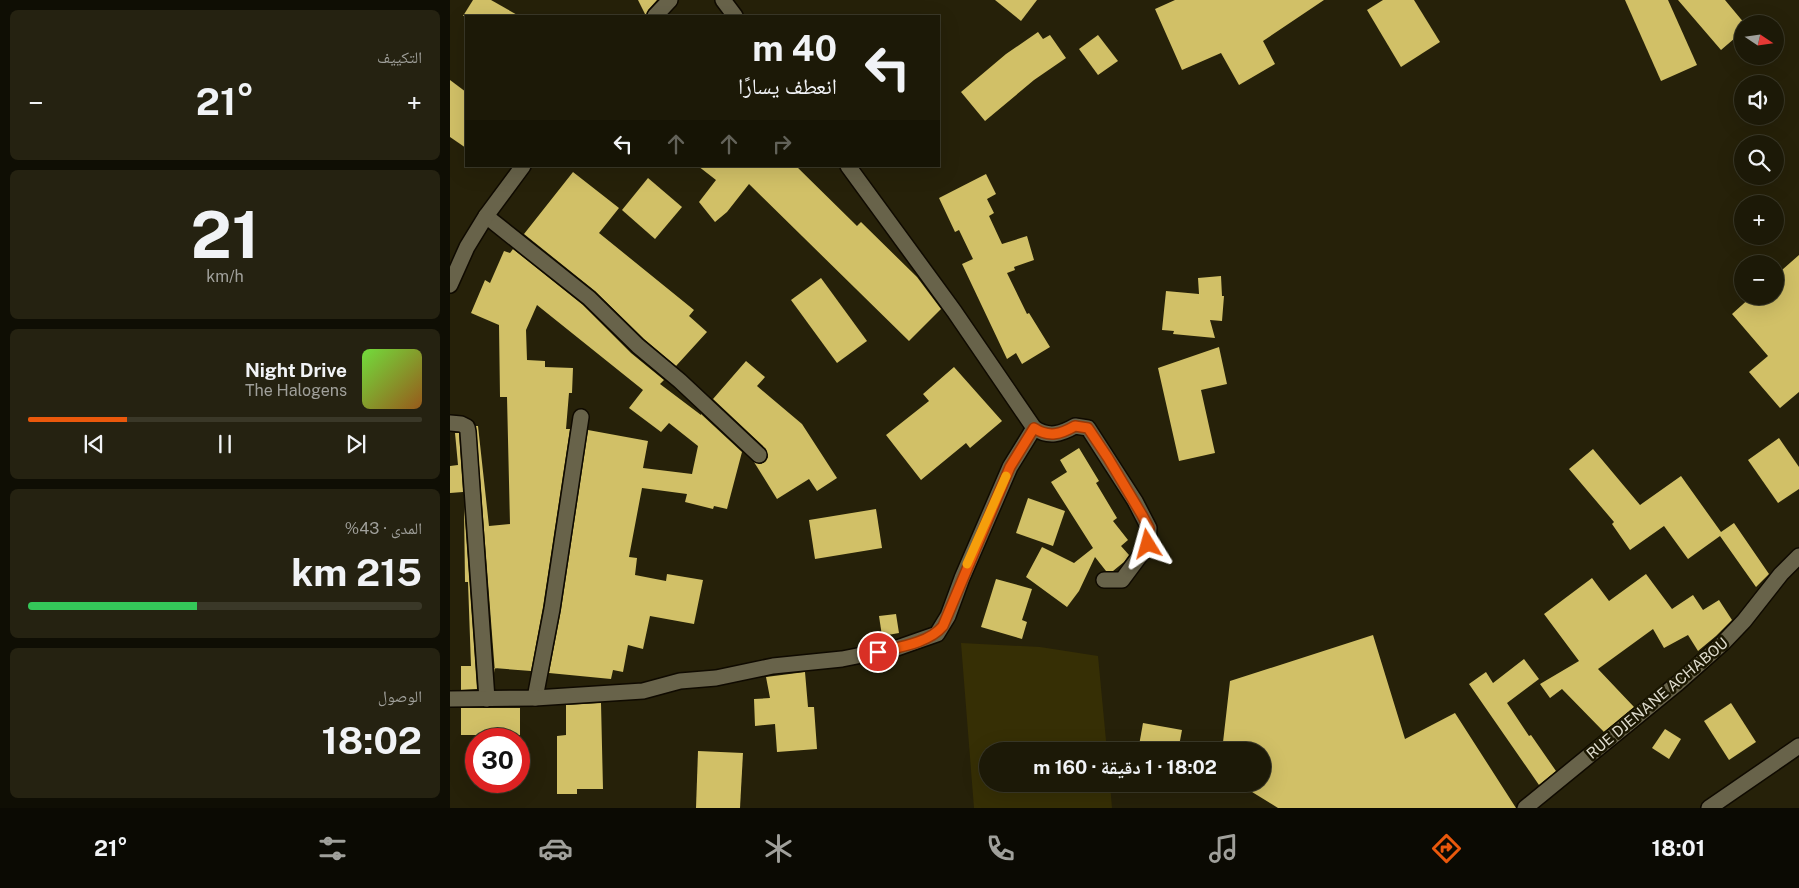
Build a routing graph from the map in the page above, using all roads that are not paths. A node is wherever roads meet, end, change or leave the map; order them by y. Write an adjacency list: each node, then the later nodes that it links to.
1 (670, 0): 3 (street)
2 (723, 0): 4 (street)
3 (656, 15)
4 (735, 15)
5 (522, 167): 7 (street)
6 (849, 167): 11 (street)
7 (486, 216): 8 (street); 12 (street)
8 (450, 285)
9 (581, 417): 15 (street)
10 (450, 423): 17 (street)
11 (1034, 428): 14 (street); 15 (street)
12 (759, 455)
13 (1799, 556): 19 (street, RUE DJENANE ACHABOU)
14 (1104, 580)
15 (535, 698): 17 (street)
16 (450, 699): 17 (street)
17 (487, 699)
18 (1799, 746): 20 (street)
19 (1525, 808)
20 (1709, 808)

